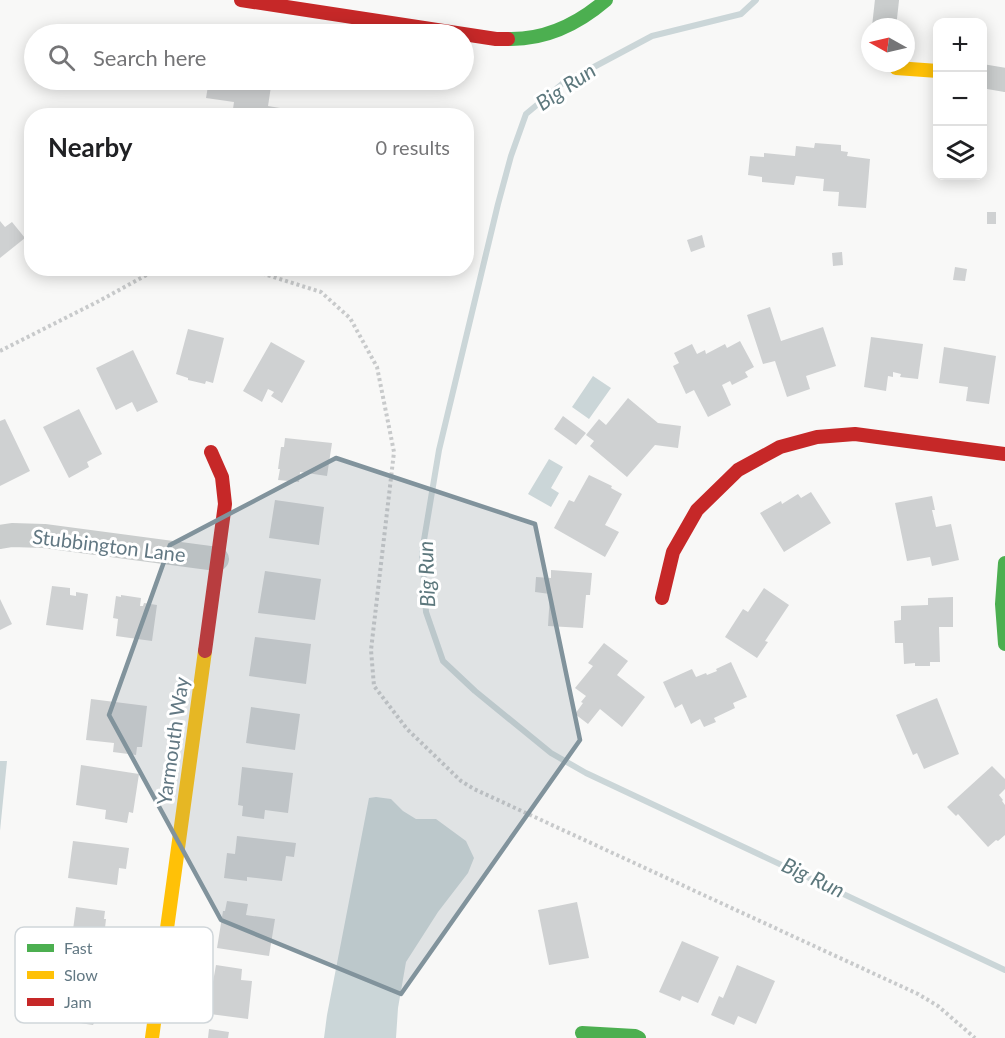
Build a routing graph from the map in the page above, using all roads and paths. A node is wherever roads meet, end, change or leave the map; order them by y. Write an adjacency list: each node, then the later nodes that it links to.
1 (241, 0): 5 (street)
2 (606, 0): 6 (street)
3 (887, 0): 4 (street)
4 (885, 18)
5 (398, 24)
6 (474, 36)
7 (915, 69): 8 (street)
8 (933, 70)
9 (987, 77): 10 (street)
10 (1005, 80)
11 (145, 276): 13 (path)
12 (270, 276): 26 (path)
13 (0, 351)
14 (211, 452): 17 (street, Yarmouth Way)
15 (1005, 454): 19 (street)
16 (0, 537): 17 (street, Stubbington Lane)
17 (218, 559): 21 (street, Yarmouth Way)
18 (1005, 563): 20 (street)
19 (662, 598)
20 (1005, 644)
21 (167, 927)
22 (154, 1023): 24 (street, Yarmouth Way)
23 (582, 1033): 25 (street)
24 (152, 1038)
25 (639, 1038)
26 (975, 1038)

